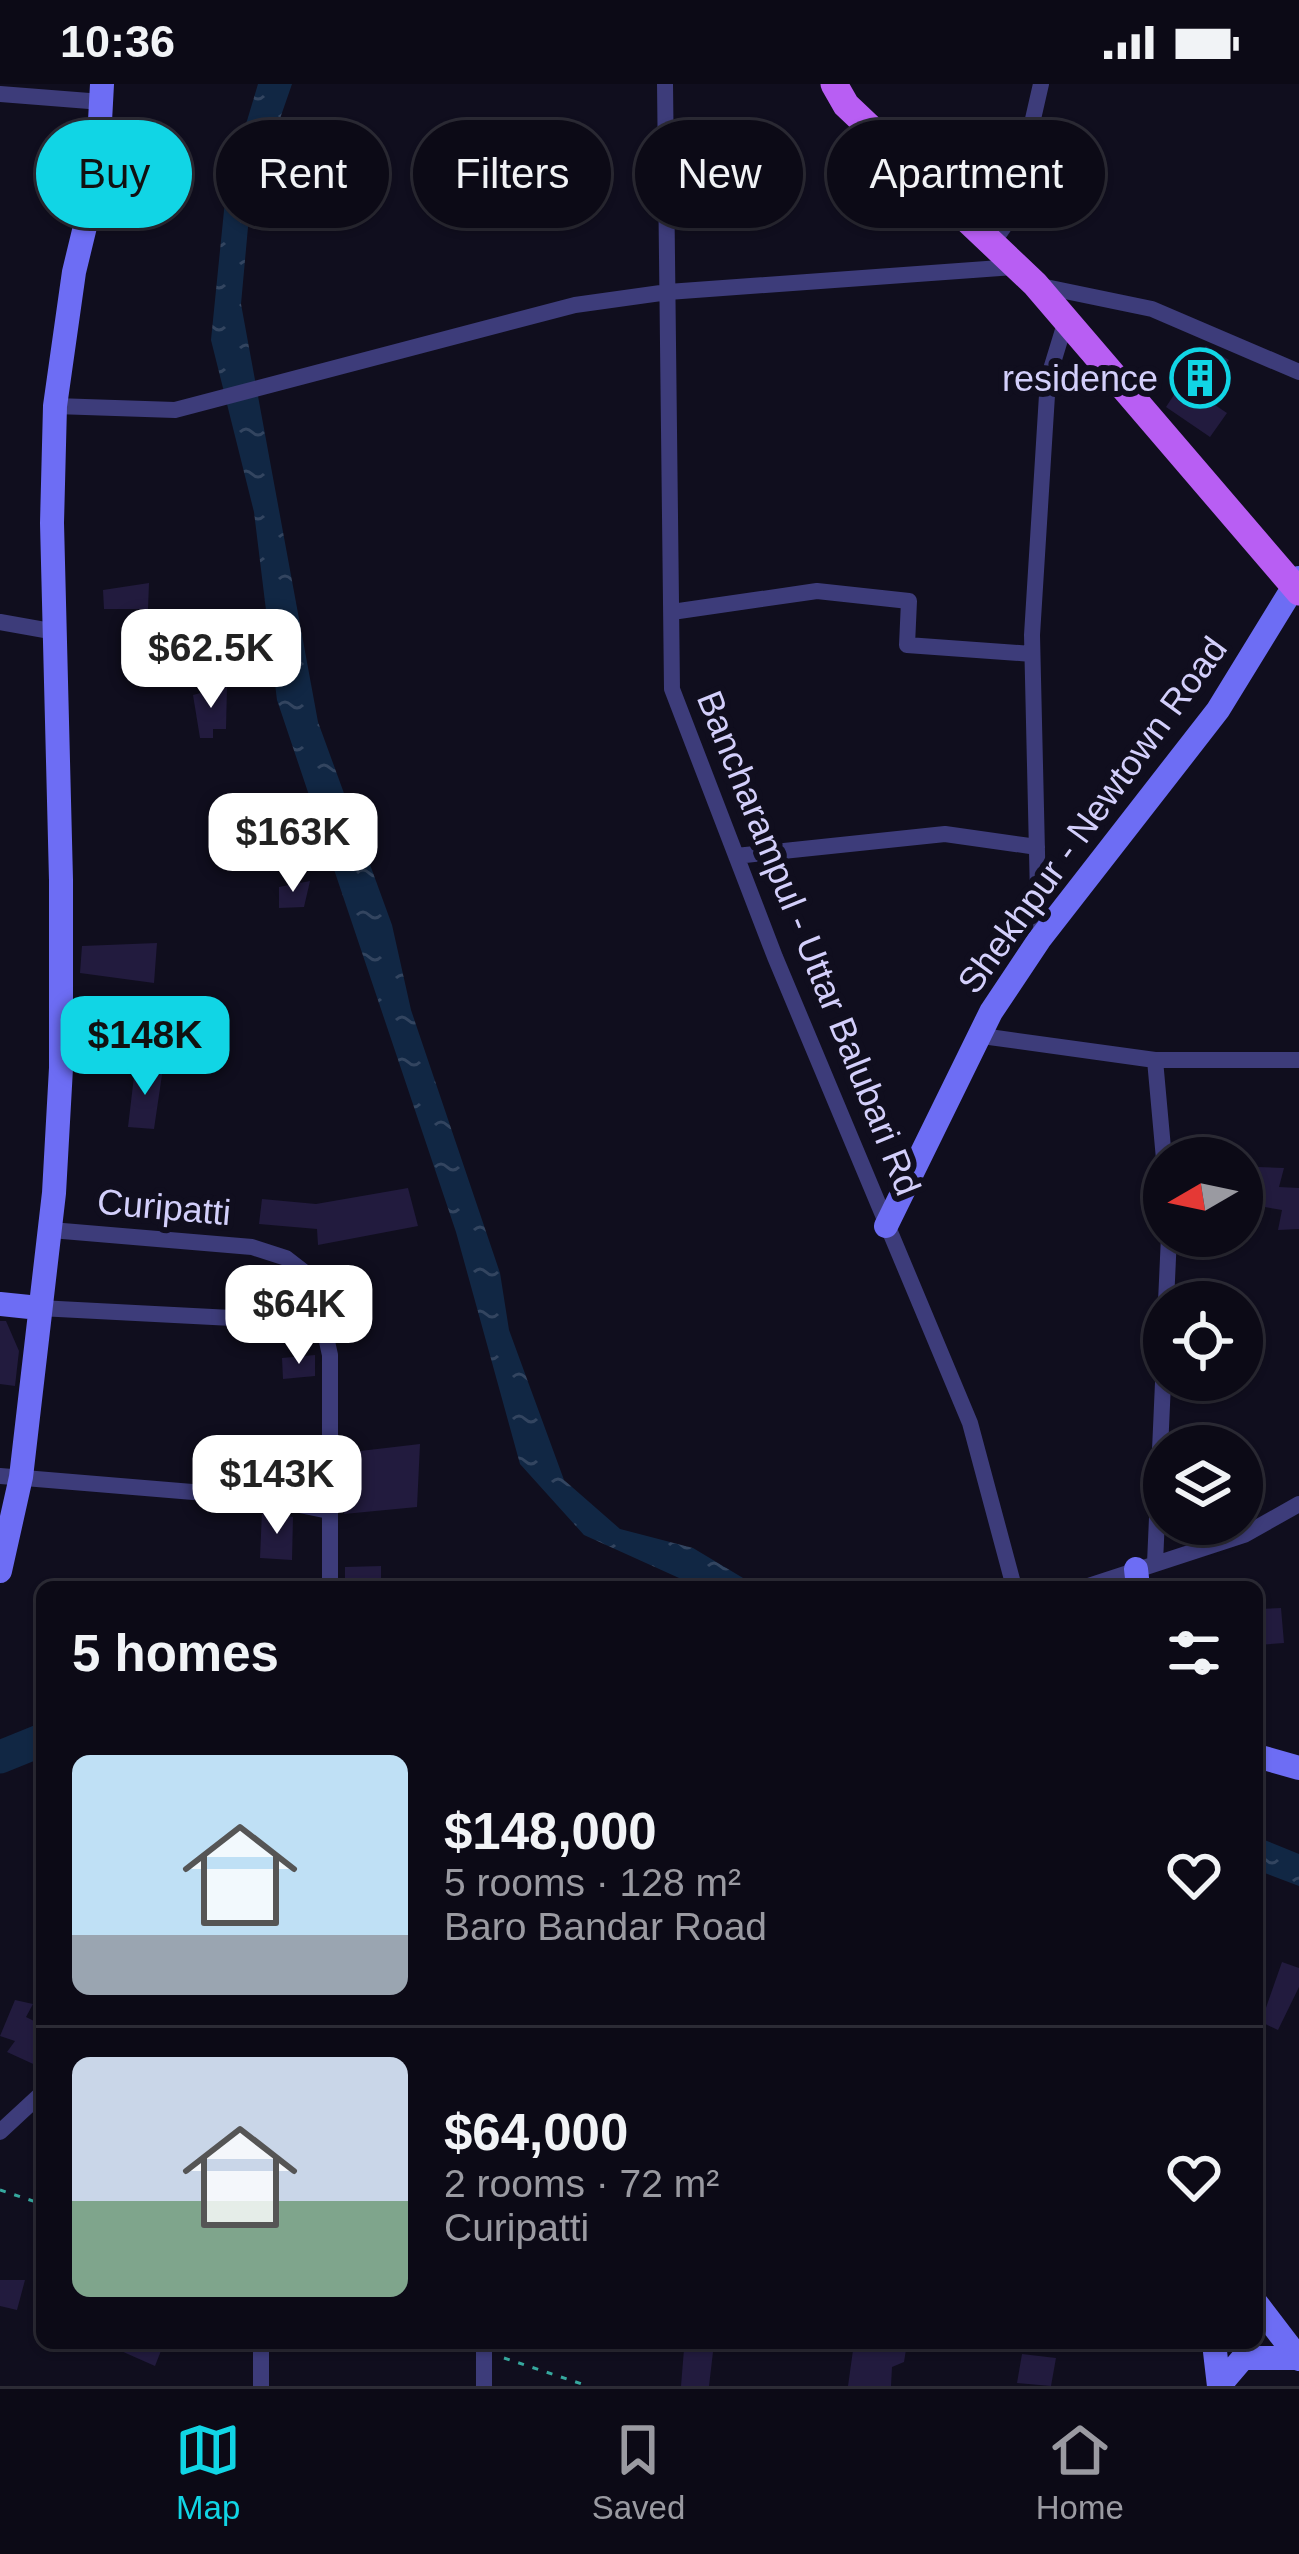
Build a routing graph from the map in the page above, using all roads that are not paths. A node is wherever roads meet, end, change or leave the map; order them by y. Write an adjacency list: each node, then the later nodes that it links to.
1 (665, 84): 8 (street, Bancharampul - Uttar Balubari Rd)
2 (834, 84): 6 (main road)
3 (1040, 84): 6 (street)
4 (102, 93): 5 (street); 11 (street)
5 (0, 94)
6 (992, 244): 7 (main road)
7 (1025, 276): 8 (street); 9 (main road); 10 (street)
8 (668, 292): 11 (street); 13 (street, Bancharampul - Uttar Balubari Rd)
9 (1066, 320): 12 (main road); 16 (street)
10 (1299, 372)
11 (55, 406): 15 (street)
12 (1297, 586): 19 (street, Shekhpur - Newtown Road)
13 (672, 612): 16 (street); 18 (street, Bancharampul - Uttar Balubari Rd)
14 (0, 622): 15 (street)
15 (56, 632): 25 (street)
16 (1032, 654): 17 (street)
17 (1037, 847): 18 (street); 19 (street)
18 (736, 856): 24 (street, Bancharampul - Uttar Balubari Rd)
19 (1039, 940): 20 (street, Shekhpur - Newtown Road)
20 (982, 1036): 21 (street); 24 (street, Shekhpur - Newtown Road)
21 (1154, 1060): 22 (street); 23 (street)
22 (1299, 1060)
23 (1162, 1137)
24 (886, 1226): 36 (street, Bancharampul - Uttar Balubari Rd)
25 (51, 1230): 27 (street); 28 (street, Curipatti)
26 (0, 1304): 27 (street)
27 (39, 1308): 28 (street); 30 (street)
28 (327, 1323): 32 (street, Curipatti)
29 (1160, 1401): 34 (street)
30 (10, 1477): 32 (street); 33 (street)
31 (1299, 1504): 34 (street)
32 (329, 1511): 35 (street, Curipatti)
33 (0, 1571)
34 (1143, 1573): 37 (street)
35 (330, 1581)
36 (1012, 1581)
37 (1110, 1581)
38 (1263, 1758): 39 (street)
39 (1299, 1768)
40 (33, 2118): 41 (street)
41 (0, 2132)
42 (1263, 2311): 46 (street)
43 (261, 2349): 47 (street)
44 (484, 2349): 48 (street)
45 (1215, 2349): 49 (street)
46 (1298, 2358): 49 (street)
47 (262, 2386)
48 (484, 2386)
49 (1219, 2386)

